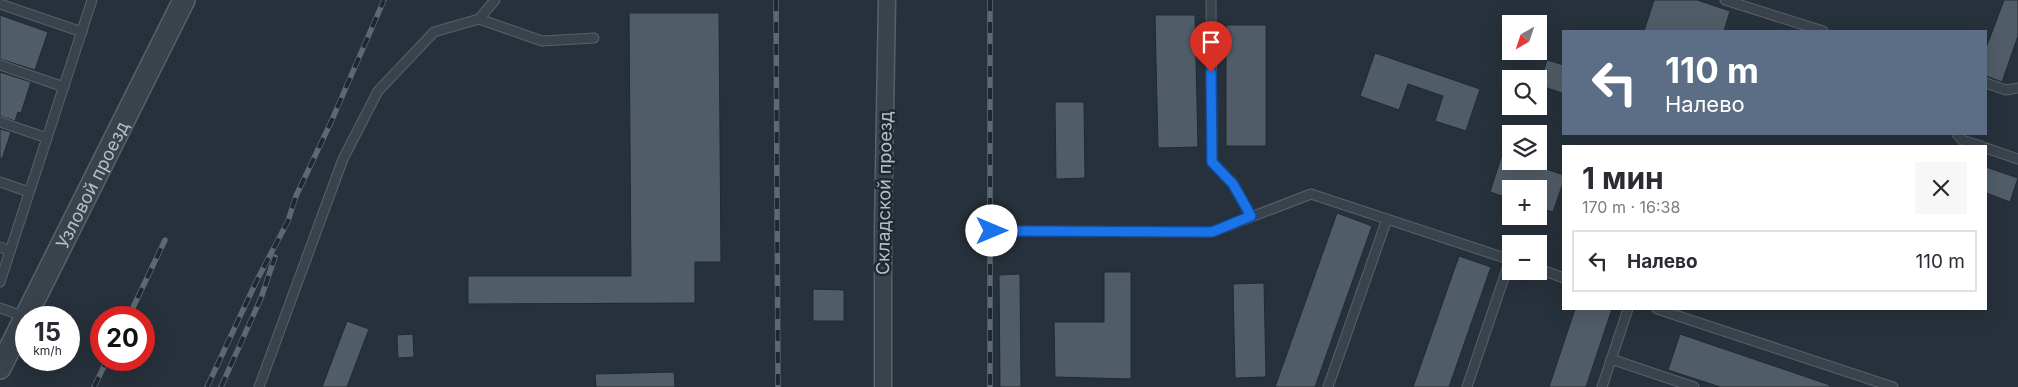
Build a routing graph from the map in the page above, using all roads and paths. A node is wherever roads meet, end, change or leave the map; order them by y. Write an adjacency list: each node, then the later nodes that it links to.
1 (92, 0): 10 (lane)
2 (184, 0): 34 (street, Узловой проезд)
3 (495, 0): 8 (lane)
4 (887, 0): 43 (street, Складской проезд)
5 (1211, 0): 24 (lane)
6 (1725, 0): 9 (lane)
7 (0, 4): 10 (lane)
8 (479, 19): 11 (lane); 42 (lane)
9 (1820, 30)
10 (82, 32): 14 (lane)
11 (594, 38)
12 (0, 65): 14 (lane)
13 (1987, 83): 15 (lane)
14 (64, 87): 18 (lane)
15 (2018, 88)
16 (0, 122): 18 (lane)
17 (1958, 135): 19 (lane)
18 (47, 138): 23 (lane)
19 (1978, 145)
20 (1987, 148): 21 (lane)
21 (2018, 159)
22 (0, 182): 23 (lane)
23 (29, 192): 28 (lane)
24 (1251, 216): 25 (lane); 26 (lane)
25 (1387, 219): 29 (lane); 44 (lane)
26 (992, 231)
27 (0, 247): 28 (lane)
28 (10, 251): 33 (lane)
29 (1502, 257)
30 (1547, 272): 31 (lane)
31 (1562, 277)
32 (1504, 280): 45 (lane)
33 (0, 282)
34 (31, 306)
35 (0, 308): 38 (lane)
36 (1628, 310): 40 (lane)
37 (1661, 310): 48 (lane)
38 (15, 313)
39 (15, 337): 41 (street, Узловой проезд)
40 (1611, 359): 46 (lane); 47 (lane)
41 (0, 368)
42 (259, 387)
43 (884, 387)
44 (1328, 387)
45 (1467, 387)
46 (1602, 387)
47 (1694, 387)
48 (1893, 387)

